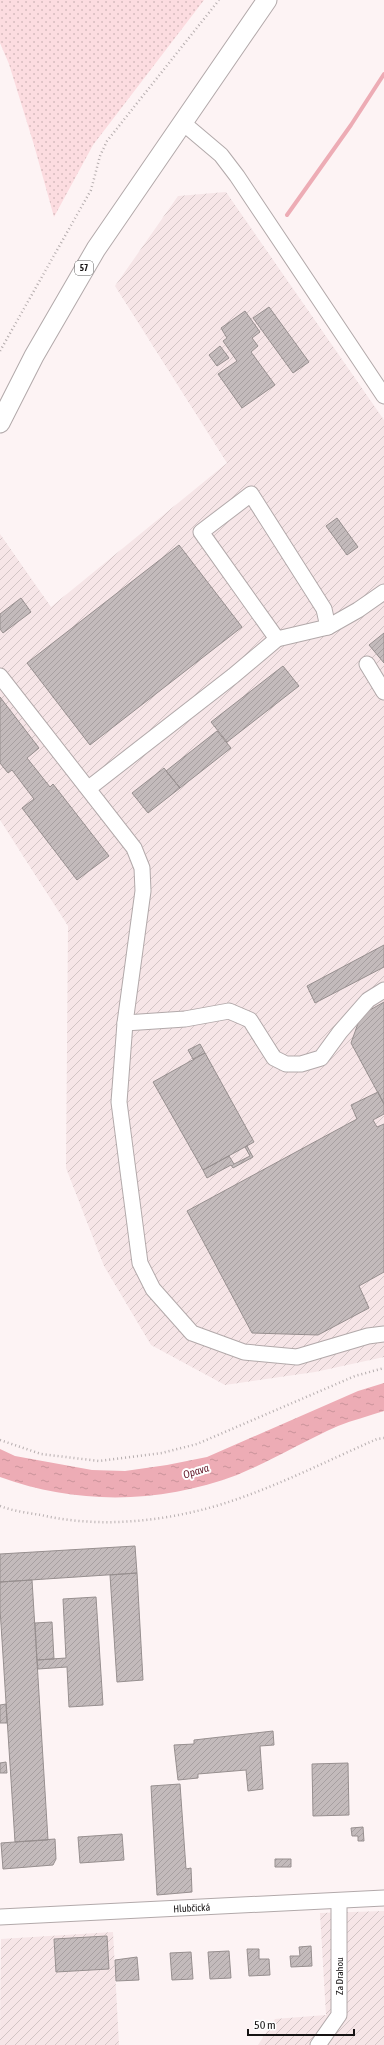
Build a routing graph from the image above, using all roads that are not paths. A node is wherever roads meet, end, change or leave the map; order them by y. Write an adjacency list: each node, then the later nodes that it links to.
1 (267, 0): 2 (main road, 57)
2 (182, 122): 3 (street); 4 (main road, 57)
3 (384, 396)
4 (0, 423)
5 (384, 592): 6 (street)
6 (328, 627): 7 (street); 7 (street)
7 (277, 639): 11 (street)
8 (367, 664): 10 (street)
9 (0, 676): 11 (street)
10 (384, 692)
11 (89, 788): 13 (street)
12 (384, 990): 13 (street)
13 (125, 1023): 14 (street)
14 (384, 1334)
15 (384, 1898): 16 (street, Hlubčická)
16 (339, 1901): 17 (street, Hlubčická); 18 (street, Za Drahou)
17 (0, 1917)
18 (318, 2045)

